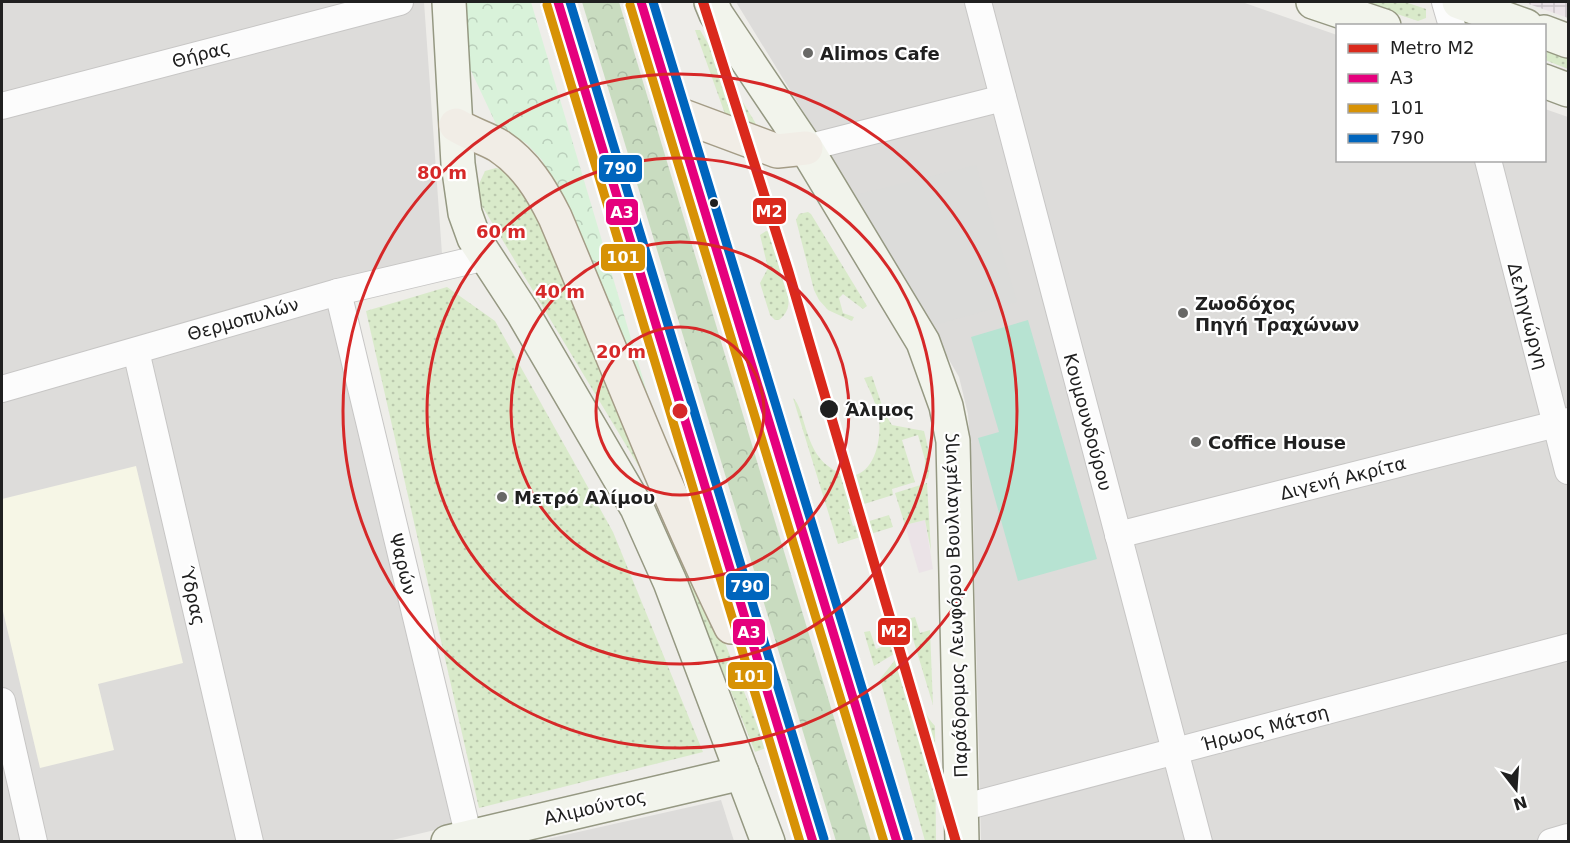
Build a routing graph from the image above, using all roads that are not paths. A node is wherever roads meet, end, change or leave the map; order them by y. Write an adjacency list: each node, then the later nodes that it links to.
1 (400, 2): 18 (street, Θήρας)
2 (449, 2): 20 (street)
3 (558, 2): 32 (main road)
4 (641, 2): 19 (main road)
5 (711, 2): 21 (street, Παράδρομος Λεωφόρου Βουλιαγμένης)
6 (978, 2): 17 (street, Κουμουνδούρου)
7 (1313, 2): 10 (street)
8 (1445, 2): 11 (street)
9 (1459, 2): 12 (street)
10 (1378, 24)
11 (1451, 24)
12 (1520, 24)
13 (1546, 32): 14 (street)
14 (1569, 41)
15 (1546, 81): 16 (street)
16 (1569, 90)
17 (1003, 98): 21 (street); 29 (street, Κουμουνδούρου)
18 (2, 106)
19 (675, 113): 21 (main road); 42 (main road)
20 (456, 125): 23 (street); 32 (main road)
21 (806, 148): 35 (street, Παράδρομος Λεωφόρου Βουλιαγμένης)
22 (1489, 162): 27 (street, Δεληγιώργη)
23 (486, 257): 24 (street, Θερμοπυλών); 34 (street)
24 (338, 292): 25 (street, Θερμοπυλών); 37 (street, Ψαρών)
25 (136, 351): 26 (street, Θερμοπυλών); 39 (street, Ύδρας)
26 (2, 389)
27 (1563, 423): 28 (street, Δεληγιώργη); 29 (street, Διγενή Ακρίτα)
28 (1569, 471)
29 (1118, 536): 33 (street, Κουμουνδούρου)
30 (1569, 647): 33 (street, Ήρωος Μάτση)
31 (3, 713): 38 (street)
32 (776, 721): 41 (main road)
33 (1175, 752): 35 (street, Ήρωος Μάτση); 44 (street, Κουμουνδούρου)
34 (742, 772): 37 (street, Αλιμούντος); 40 (street)
35 (961, 808): 43 (street, Παράδρομος Λεωφόρου Βουλιαγμένης)
36 (1569, 837): 45 (street)
37 (462, 840)
38 (34, 842)
39 (250, 842)
40 (768, 842)
41 (813, 842)
42 (897, 842)
43 (962, 842)
44 (1199, 842)
45 (1551, 842)

